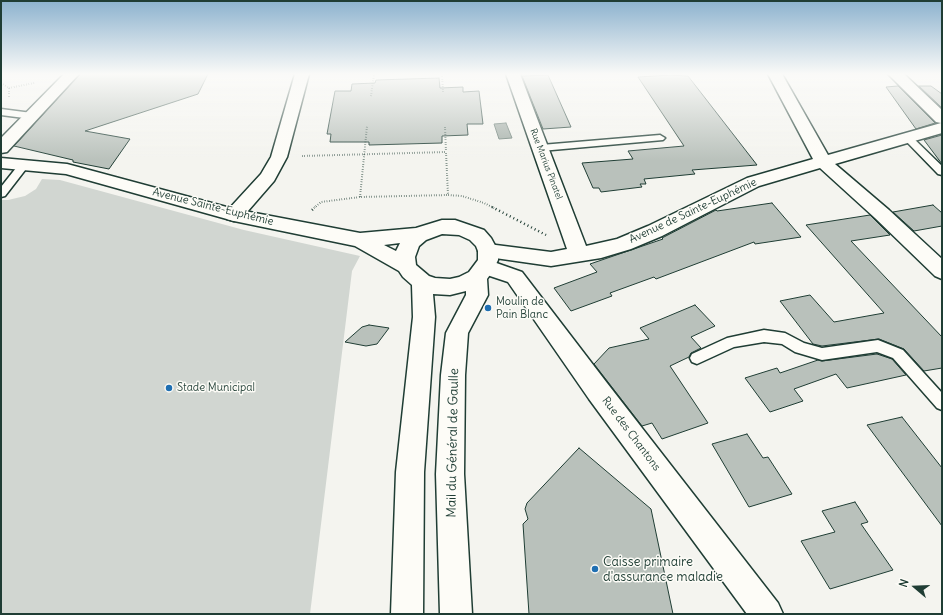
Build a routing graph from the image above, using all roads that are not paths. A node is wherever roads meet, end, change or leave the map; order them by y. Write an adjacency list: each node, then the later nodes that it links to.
1 (35, 103): 8 (street)
2 (40, 103): 8 (street)
3 (294, 103): 21 (street)
4 (523, 103): 15 (street, Rue Marius Pinatel)
5 (791, 103): 16 (street)
6 (925, 103): 9 (street)
7 (1, 112): 8 (lane)
8 (25, 116): 11 (street); 14 (street)
9 (942, 119)
10 (942, 128): 12 (street, Avenue de Sainte-Euphémie)
11 (1, 132)
12 (907, 137): 16 (street, Avenue de Sainte-Euphémie); 18 (lane)
13 (660, 138): 15 (lane)
14 (1, 148)
15 (540, 148): 24 (street, Rue Marius Pinatel)
16 (823, 162): 24 (street, Avenue de Sainte-Euphémie); 26 (street)
17 (1, 163): 19 (street, Avenue Sainte-Euphémie)
18 (942, 172)
19 (13, 173): 20 (lane); 21 (street, Avenue Sainte-Euphémie)
20 (1, 194)
21 (234, 215): 23 (street, Avenue Sainte-Euphémie)
22 (419, 235): 23 (street, Avenue Sainte-Euphémie); 25 (street); 27 (street)
23 (360, 240): 27 (street, Avenue Sainte-Euphémie)
24 (576, 246): 25 (street, Avenue de Sainte-Euphémie)
25 (483, 266): 27 (street); 31 (street, Mail du Général de Gaulle); 32 (street, Rue des Chantons)
26 (942, 271)
27 (414, 274): 30 (street)
28 (696, 358): 29 (lane)
29 (942, 403)
30 (407, 614)
31 (456, 614)
32 (767, 614)

